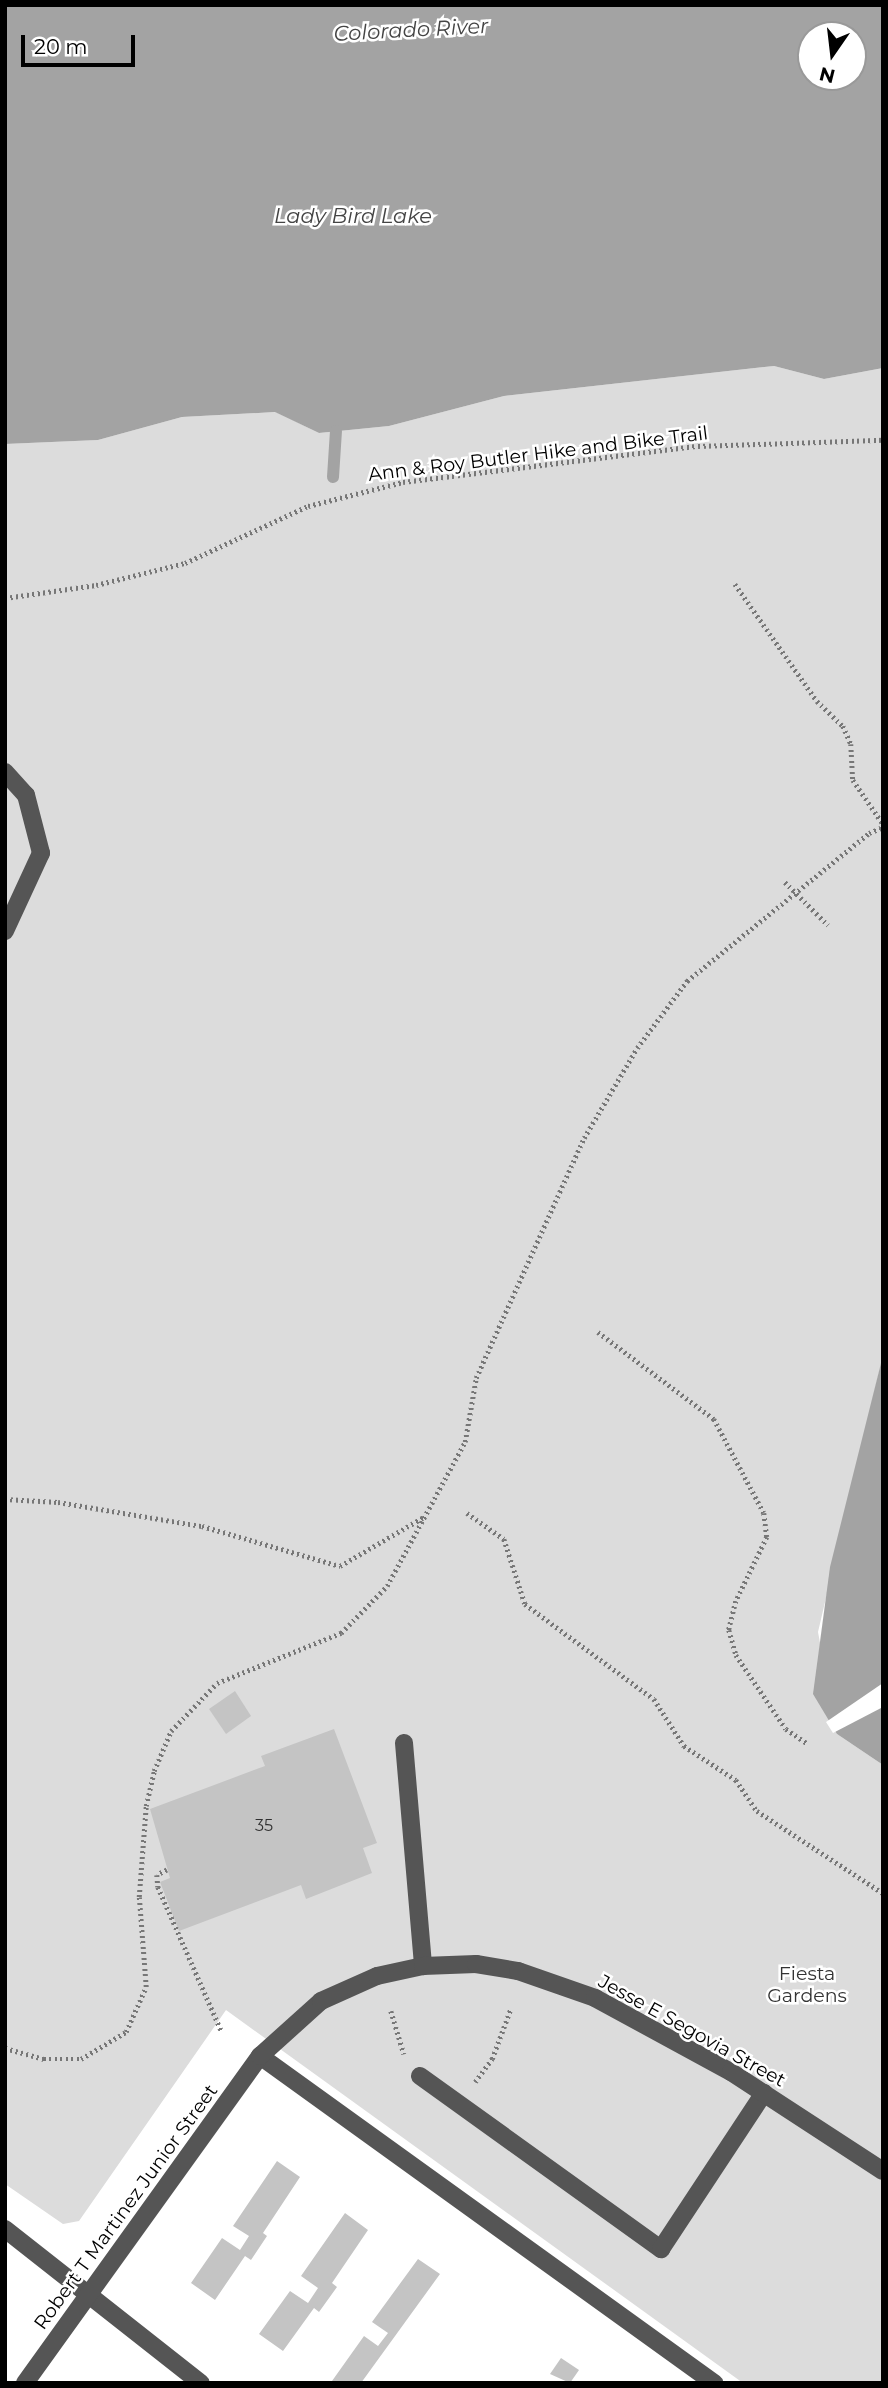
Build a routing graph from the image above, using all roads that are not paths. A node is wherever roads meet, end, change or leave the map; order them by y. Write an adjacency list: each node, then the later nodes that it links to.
1 (5, 772): 2 (street)
2 (5, 931)
3 (404, 1743): 4 (street)
4 (422, 1966): 5 (street, Jesse E Segovia Street); 7 (street, Jesse E Segovia Street)
5 (260, 2056): 10 (street, Robert T Martinez Junior Street); 13 (street)
6 (421, 2076): 7 (street)
7 (764, 2093): 8 (street, Jesse E Segovia Street)
8 (883, 2171)
9 (5, 2229): 10 (street)
10 (89, 2294): 11 (street, Robert T Martinez Junior Street); 12 (street)
11 (25, 2383)
12 (201, 2383)
13 (714, 2383)

